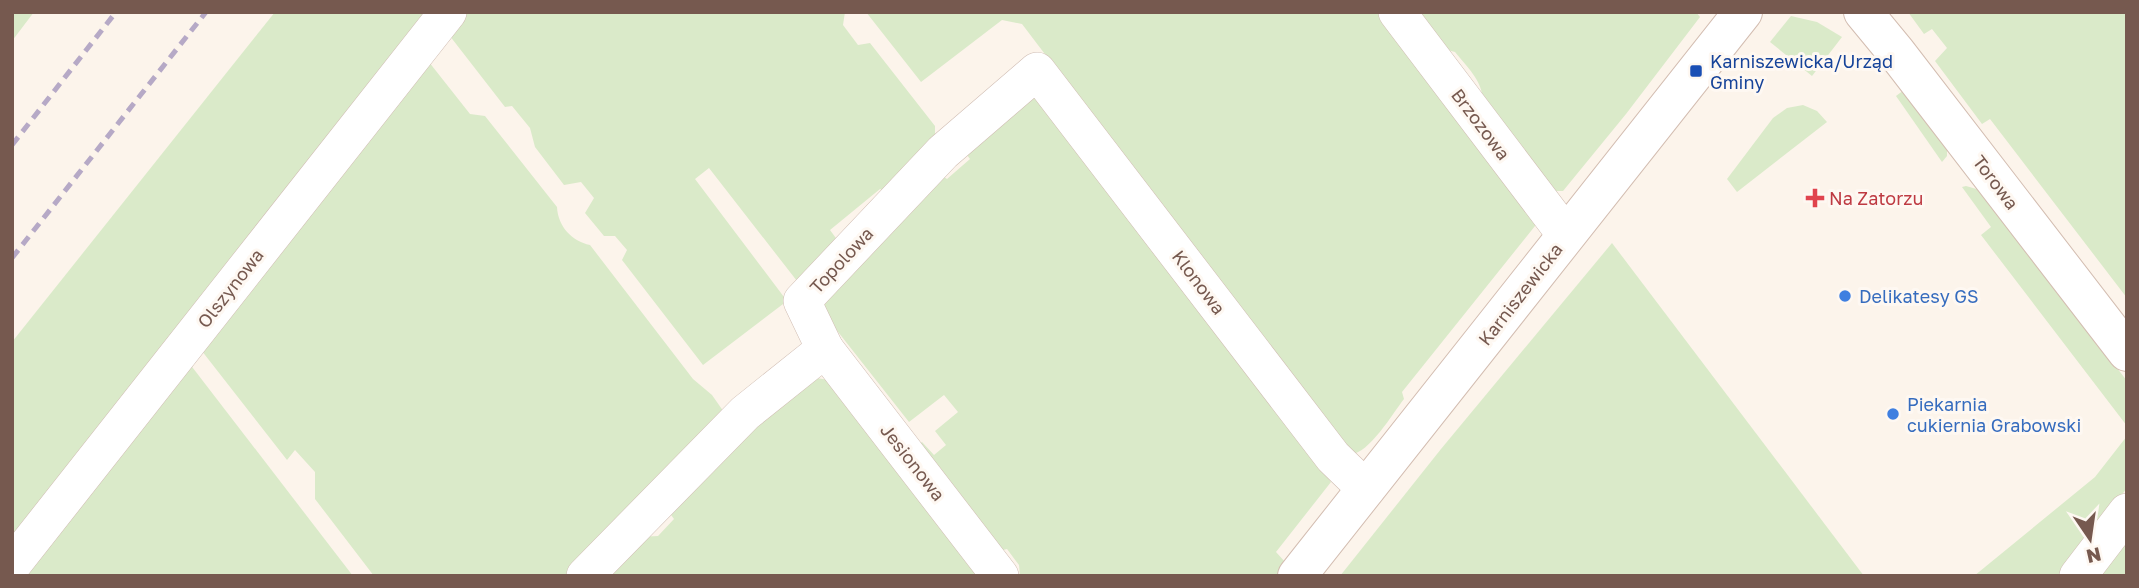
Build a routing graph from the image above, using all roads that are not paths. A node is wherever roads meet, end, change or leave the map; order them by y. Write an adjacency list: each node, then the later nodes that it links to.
1 (448, 12): 11 (street, Olszynowa)
2 (1397, 12): 6 (street, Brzozowa)
3 (1743, 12): 6 (street, Karniszewicka)
4 (1863, 12): 8 (street, Torowa)
5 (1037, 71): 7 (street, Topolowa); 9 (street, Klonowa)
6 (1566, 235): 9 (street, Karniszewicka)
7 (825, 349): 12 (street); 13 (street, Jesionowa)
8 (2127, 352)
9 (1366, 489): 14 (street, Karniszewicka)
10 (2127, 512): 15 (street)
11 (12, 565)
12 (585, 576)
13 (1000, 576)
14 (1297, 576)
15 (2078, 576)

